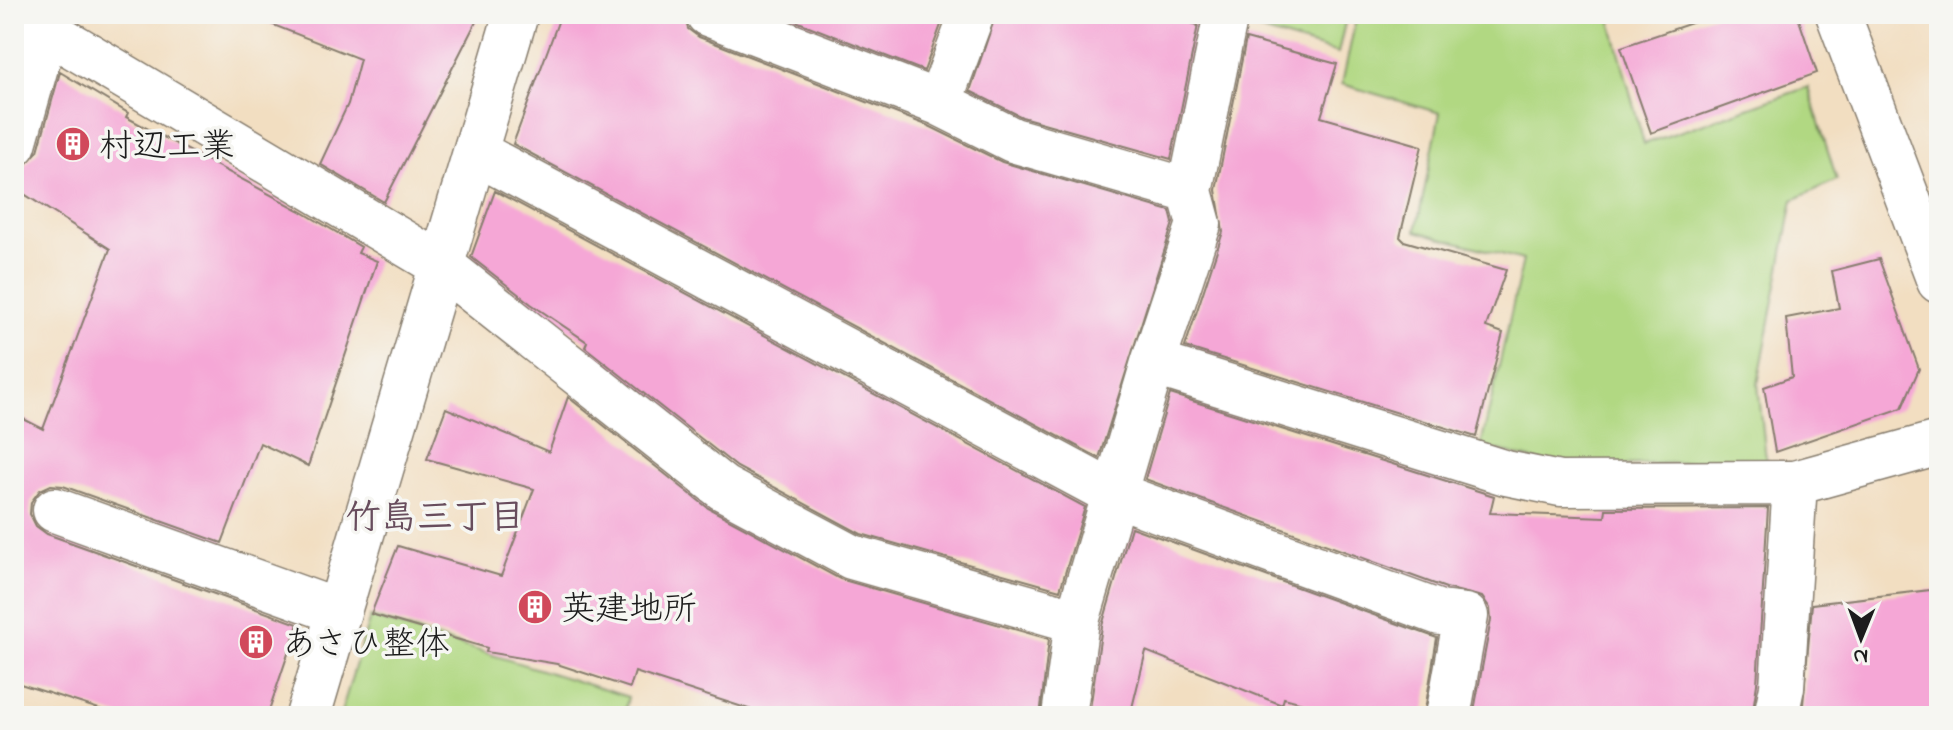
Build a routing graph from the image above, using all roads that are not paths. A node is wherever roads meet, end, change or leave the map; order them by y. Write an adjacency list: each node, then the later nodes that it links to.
1 (516, 14): 9 (street)
2 (708, 14): 7 (street)
3 (972, 14): 7 (street)
4 (1226, 14): 10 (street)
5 (1838, 14): 12 (street)
6 (33, 21): 8 (street); 11 (street)
7 (939, 103): 10 (street)
8 (14, 144)
9 (475, 152): 11 (street); 16 (street)
10 (1190, 191): 13 (street)
11 (441, 265): 18 (street); 19 (street)
12 (1939, 281)
13 (1153, 363): 15 (street); 16 (street)
14 (1939, 443): 15 (street)
15 (1795, 483): 23 (street)
16 (1114, 494): 19 (street); 22 (street)
17 (55, 510): 18 (street)
18 (339, 612): 20 (street)
19 (1077, 621): 21 (street)
20 (308, 716)
21 (1064, 716)
22 (1448, 716)
23 (1776, 716)

